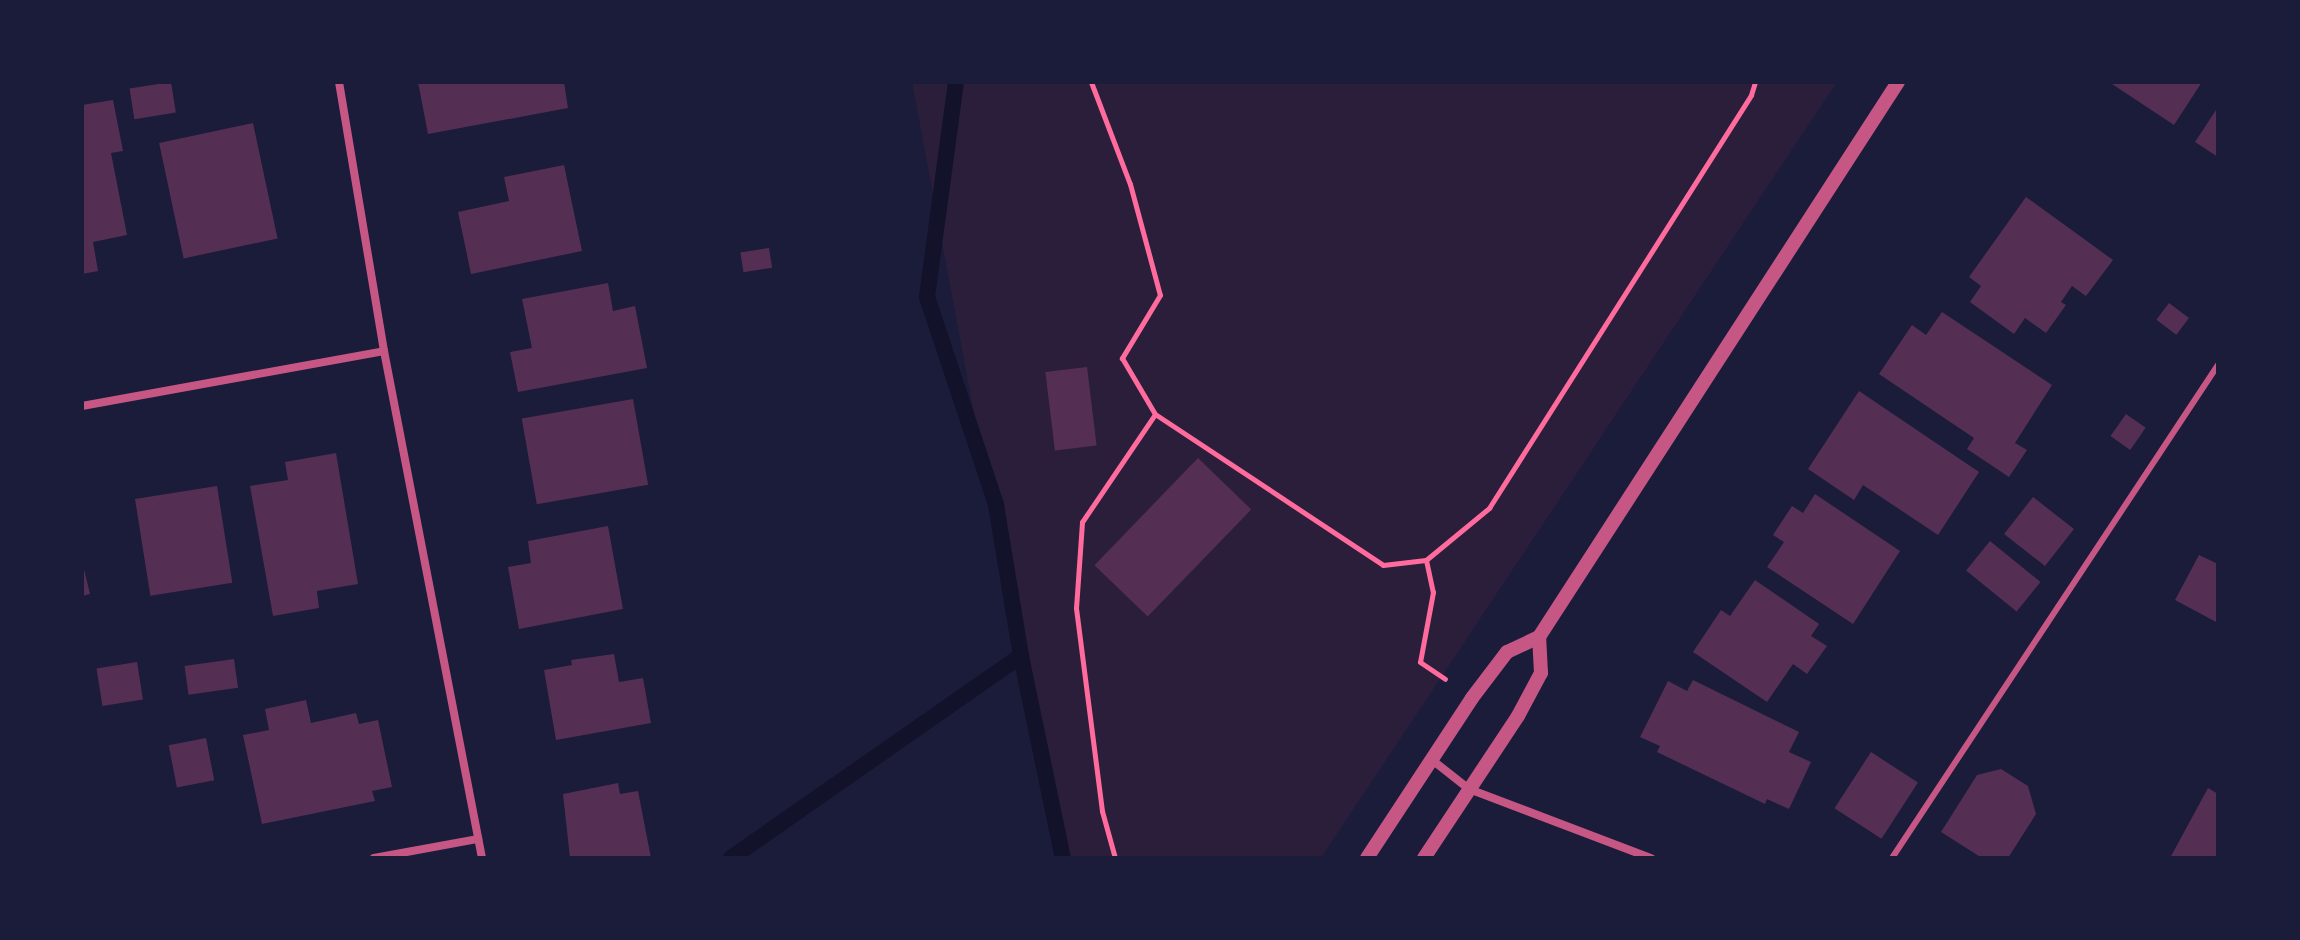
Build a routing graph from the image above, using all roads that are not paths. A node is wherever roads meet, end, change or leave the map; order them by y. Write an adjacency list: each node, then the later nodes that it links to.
1 (339, 82): 3 (street)
2 (1898, 82): 6 (street)
3 (384, 351): 5 (street); 9 (street)
4 (2218, 365): 16 (lane)
5 (82, 406)
6 (1539, 637): 7 (street); 8 (street)
7 (1431, 759): 8 (street); 13 (street)
8 (1469, 789): 10 (street); 14 (street)
9 (478, 839): 11 (street); 12 (street)
10 (1625, 854): 15 (street)
11 (374, 858)
12 (482, 858)
13 (1367, 858)
14 (1424, 858)
15 (1651, 858)
16 (1892, 858)

